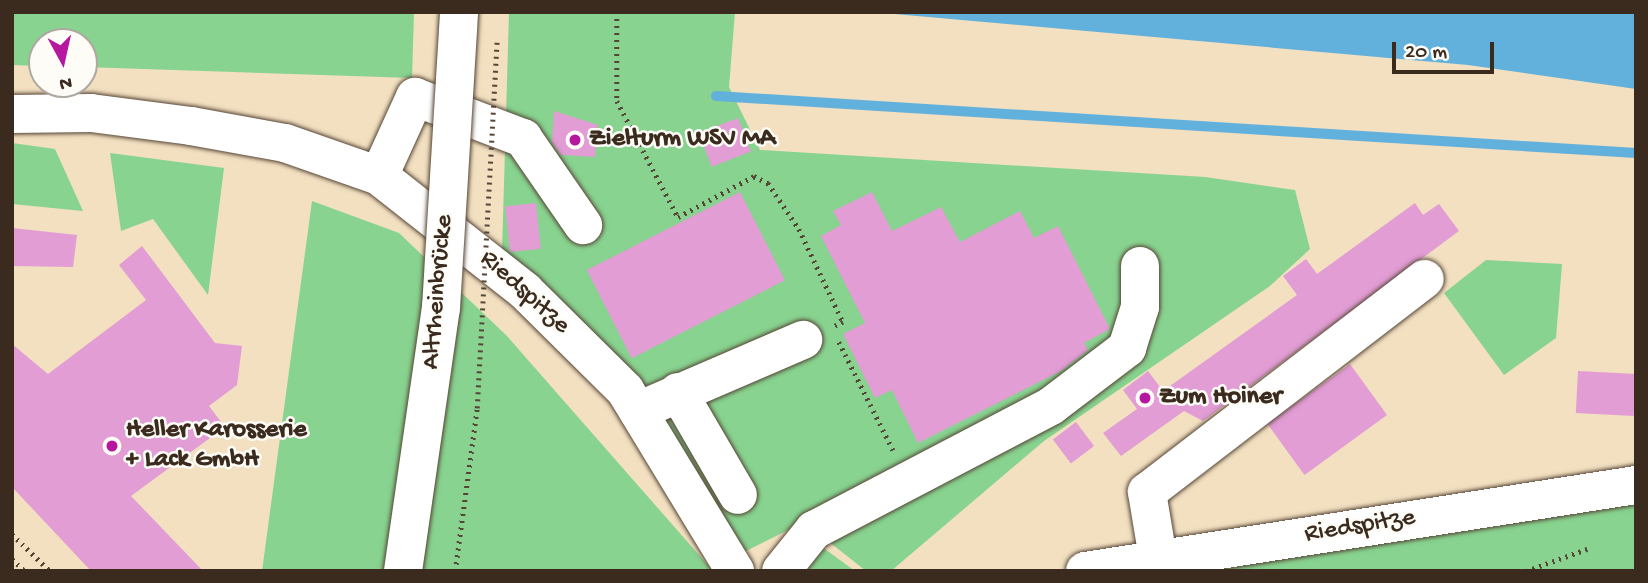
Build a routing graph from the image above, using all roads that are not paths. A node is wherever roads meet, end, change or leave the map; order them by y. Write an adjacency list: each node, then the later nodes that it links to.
1 (459, 12): 13 (street, Altrheinbrücke, bridge)
2 (12, 114): 3 (street, Riedspitze)
3 (379, 176): 4 (street); 9 (street, Riedspitze)
4 (583, 225)
5 (1140, 266): 15 (street)
6 (1424, 279): 12 (street)
7 (803, 340): 8 (street)
8 (678, 391): 9 (street); 11 (street)
9 (638, 411): 14 (street, Riedspitze)
10 (1636, 485): 12 (street, Riedspitze)
11 (738, 495)
12 (1158, 558): 16 (street, Riedspitze)
13 (403, 571)
14 (735, 571)
15 (781, 571)
16 (1085, 571)

